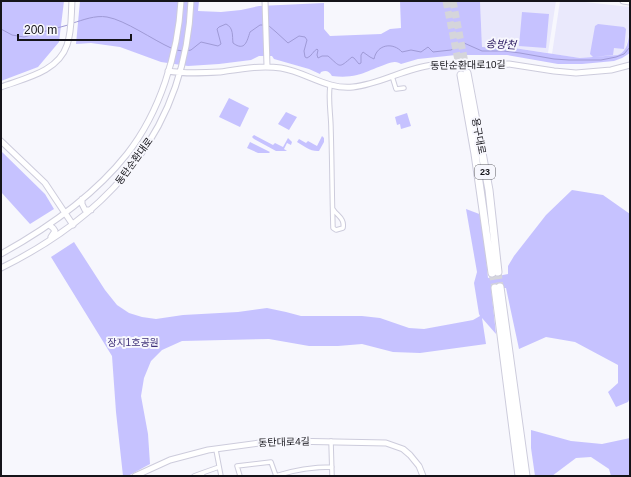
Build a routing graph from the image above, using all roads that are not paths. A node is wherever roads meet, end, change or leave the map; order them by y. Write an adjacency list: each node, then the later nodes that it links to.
1 (72, 1): 14 (street)
2 (181, 1): 9 (street, 동탄순환대로)
3 (191, 1): 10 (street, 동탄순환대로)
4 (623, 1): 6 (street)
5 (265, 2): 8 (street)
6 (630, 2)
7 (630, 65): 12 (street, 동탄순환대로10길)
8 (267, 66): 10 (street, 동탄순환대로10길); 13 (street, 동탄순환대로10길)
9 (168, 71): 10 (street, 동탄순환대로10길); 17 (street, 동탄순환대로)
10 (179, 73): 19 (street, 동탄순환대로)
11 (464, 74): 26 (highway, 용구대로 / 23)
12 (392, 76): 13 (street, 동탄순환대로10길); 15 (street)
13 (330, 86): 18 (street)
14 (1, 87)
15 (404, 88)
16 (1, 141): 20 (street)
17 (82, 199): 19 (street); 20 (street, 동탄순환대로)
18 (333, 209): 18 (street)
19 (91, 210): 22 (street, 동탄순환대로)
20 (65, 214): 21 (street, 동탄순환대로); 22 (street)
21 (49, 225): 23 (street); 24 (street, 동탄순환대로)
22 (73, 225): 23 (street, 동탄순환대로)
23 (41, 245): 25 (street, 동탄순환대로)
24 (1, 254)
25 (1, 268)
26 (495, 272)
27 (497, 287): 28 (highway)
28 (516, 424): 41 (highway); 42 (highway)
29 (331, 441): 30 (street, 동탄대로4길); 32 (street); 40 (street, 동탄대로4길)
30 (216, 450): 31 (street); 34 (street, 동탄대로4길)
31 (219, 467): 33 (street); 36 (street)
32 (332, 467): 38 (street); 39 (street)
33 (203, 474): 35 (street)
34 (135, 476)
35 (194, 476)
36 (221, 476)
37 (240, 476): 38 (street)
38 (275, 476)
39 (332, 476)
40 (423, 476)
41 (519, 476)
42 (526, 476)

